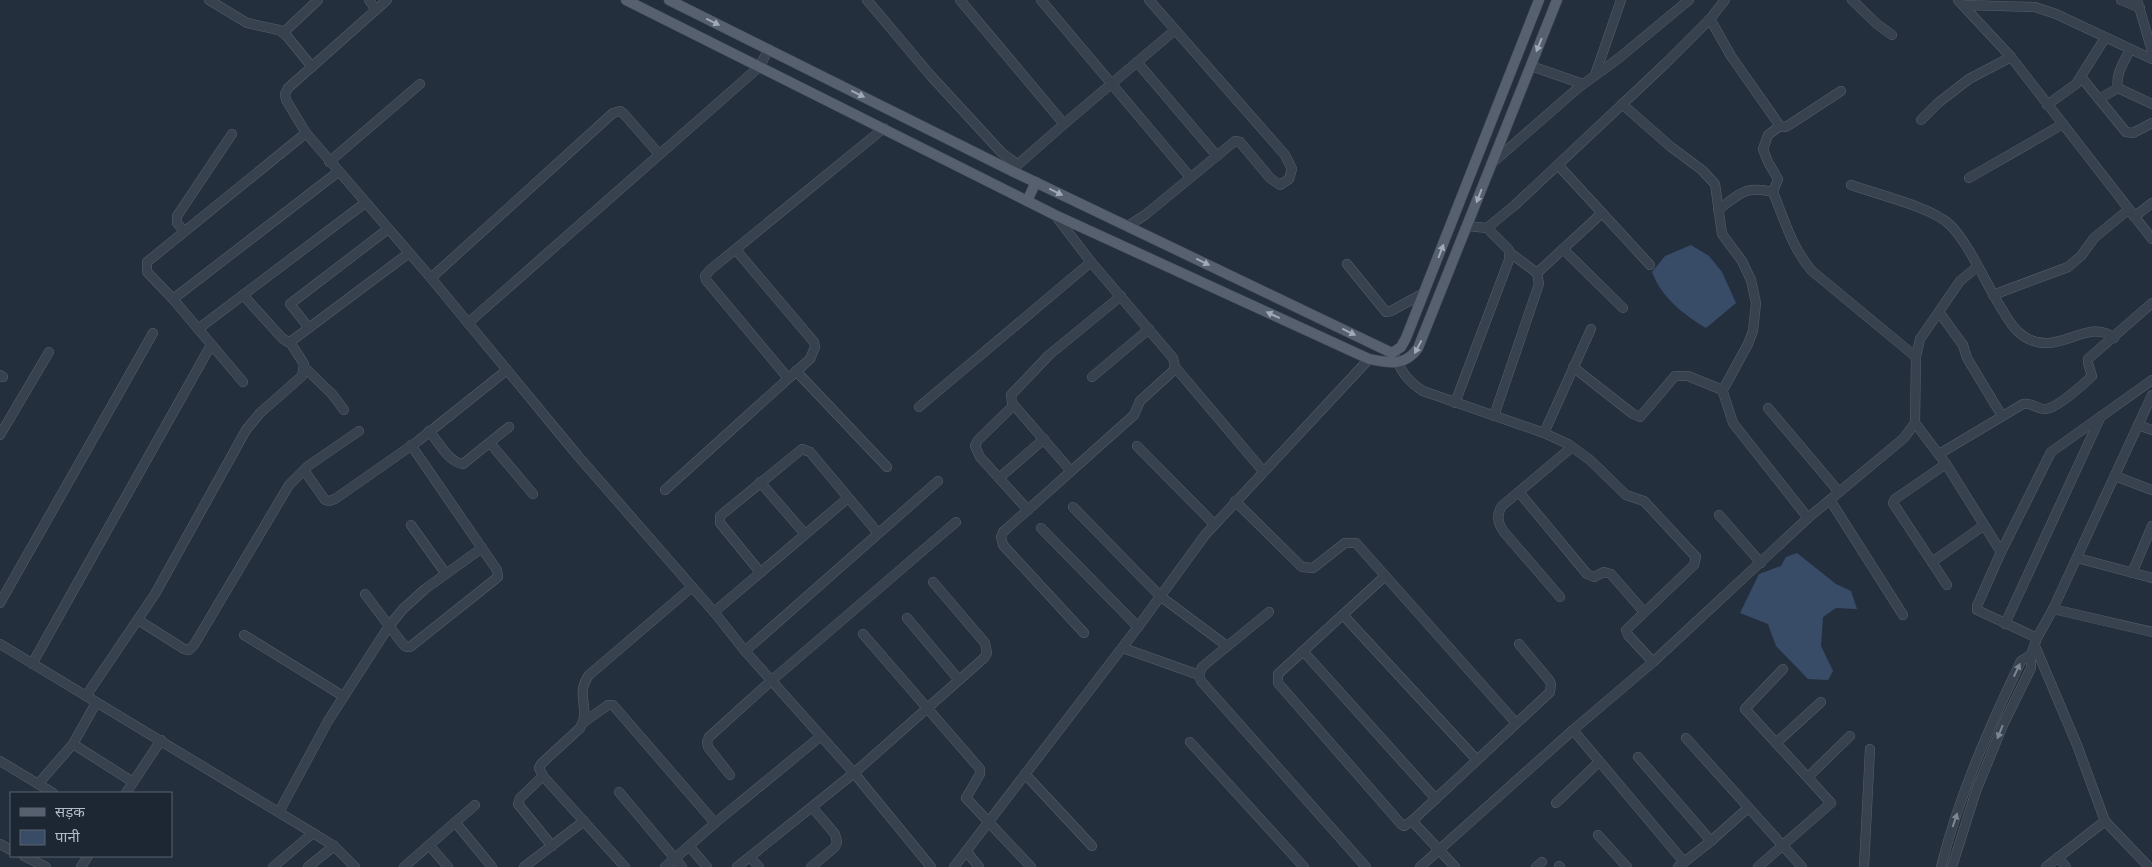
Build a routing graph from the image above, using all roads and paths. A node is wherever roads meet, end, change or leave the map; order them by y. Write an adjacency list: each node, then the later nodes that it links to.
1 (209, 0): 19 (street)
2 (318, 0): 25 (street)
3 (369, 0): 22 (street)
4 (387, 0): 22 (street)
5 (626, 0): 36 (main road)
6 (669, 0): 28 (main road, one-way to 28)
7 (867, 0): 63 (street)
8 (960, 0): 50 (street)
9 (1041, 0): 40 (street)
10 (1149, 0): 24 (street)
11 (1538, 0): 56 (main road)
12 (1557, 0): 34 (main road, one-way to 34)
13 (1621, 0): 37 (street)
14 (1688, 0): 37 (street)
15 (1725, 0): 23 (street)
16 (1852, 0): 26 (street)
17 (2121, 0): 21 (street)
18 (1961, 2): 20 (street); 31 (street)
19 (221, 3): 25 (street)
20 (2036, 3): 27 (street)
21 (2138, 4): 30 (street)
22 (376, 10): 35 (street)
23 (1710, 19): 45 (street); 52 (street)
24 (1175, 30): 33 (street); 59 (street)
25 (283, 33): 35 (street)
26 (1892, 34)
27 (2105, 38): 29 (street); 38 (street)
28 (769, 50): 36 (street); 63 (main road, one-way to 63)
29 (2130, 50): 32 (street); 42 (street)
30 (2152, 51)
31 (2011, 57): 47 (street); 48 (street)
32 (2152, 59)
33 (1137, 62): 40 (street); 59 (street)
34 (1530, 66): 41 (street); 57 (main road)
35 (312, 67): 55 (street)
36 (759, 67): 53 (main road); 58 (street)
37 (1595, 76): 41 (street)
38 (2081, 77): 44 (street); 47 (street)
39 (420, 84): 60 (street)
40 (1112, 84): 50 (street); 65 (street)
41 (1583, 84): 61 (street)
42 (2118, 88): 44 (street); 46 (street)
43 (1841, 91): 52 (street)
44 (2099, 99): 49 (street)
45 (1622, 104): 62 (street); 73 (street)
46 (2152, 104)
47 (2047, 105): 51 (street)
48 (1921, 120)
49 (2152, 123)
50 (1064, 124): 63 (street)
51 (2063, 124): 66 (street); 75 (street)
52 (1780, 126): 69 (street)
53 (884, 128): 70 (main road); 84 (street)
54 (232, 134): 81 (street)
55 (306, 134): 60 (street); 81 (street)
56 (1483, 141): 57 (main road); 93 (main road, one-way to 56)
57 (1498, 147): 61 (main road)
58 (658, 154): 92 (street); 101 (street)
59 (1217, 156): 65 (street)
60 (330, 162): 64 (street)
61 (1490, 165): 78 (main road, one-way to 78)
62 (1558, 165): 74 (street); 79 (street)
63 (1015, 167): 67 (main road)
64 (338, 172): 71 (street); 97 (street)
65 (1190, 178): 77 (street)
66 (1969, 178)
67 (1036, 182): 70 (main road); 77 (main road, one-way to 77)
68 (1851, 185): 90 (street)
69 (1773, 192): 73 (street); 112 (street)
70 (1027, 201): 76 (main road)
71 (365, 202): 80 (street); 94 (street)
72 (2152, 204): 75 (street)
73 (1718, 210): 124 (street)
74 (1602, 213): 83 (street); 89 (street)
75 (2131, 214): 82 (street); 95 (street)
76 (1055, 215): 87 (street); 113 (main road, one-way to 76)
77 (1128, 226): 111 (main road, one-way to 111)
78 (1467, 226): 79 (street); 114 (main road, one-way to 114)
79 (1486, 228): 85 (street)
80 (388, 229): 86 (street); 102 (street)
81 (184, 231): 97 (street)
82 (2152, 239)
83 (1564, 249): 91 (street); 99 (street)
84 (736, 250): 119 (street); 121 (street)
85 (1509, 252): 91 (street); 126 (street)
86 (409, 253): 92 (street); 102 (street)
87 (1091, 262): 96 (street); 128 (street)
88 (1347, 264): 93 (street)
89 (1650, 265)
90 (1977, 267): 95 (street); 100 (street)
91 (1537, 273): 131 (street)
92 (431, 278): 101 (street)
93 (1424, 294): 111 (main road)
94 (243, 295): 103 (street); 108 (street)
95 (1993, 295): 107 (street)
96 (1121, 296): 105 (street); 127 (street)
97 (173, 299): 103 (street)
98 (2152, 303): 107 (street)
99 (1624, 308)
100 (1939, 312): 112 (street); 132 (street)
101 (468, 324): 118 (street)
102 (309, 328): 108 (street)
103 (198, 329): 109 (street)
104 (1591, 329): 117 (street)
105 (1149, 330): 116 (street); 120 (street)
106 (153, 333): 193 (street)
107 (2114, 338): 132 (street)
108 (290, 342): 115 (street)
109 (211, 344): 123 (street); 217 (street)
110 (49, 352): 141 (street)
111 (1392, 353): 114 (street)
112 (1916, 357): 134 (street)
113 (1369, 359): 114 (main road); 152 (street)
114 (1397, 363): 126 (street)
115 (304, 367): 130 (street); 201 (street)
116 (1175, 367): 151 (street); 152 (street)
117 (1573, 367): 124 (street); 140 (street)
118 (507, 370): 139 (street); 189 (street)
119 (796, 371): 121 (street); 149 (street)
120 (1092, 377)
121 (788, 378): 157 (street)
122 (2152, 380): 133 (street)
123 (243, 382)
124 (1722, 389): 168 (street)
125 (2152, 395): 135 (street)
126 (1455, 403): 131 (street)
127 (1014, 405): 142 (street); 154 (street)
128 (919, 407)
129 (1768, 408): 160 (street)
130 (344, 410)
131 (1494, 416): 140 (street)
132 (2002, 416): 147 (street)
133 (2101, 416): 178 (street); 202 (street)
134 (1915, 423): 147 (street); 160 (street)
135 (2138, 425): 137 (street); 153 (street)
136 (509, 427): 143 (street)
137 (2152, 430)
138 (359, 431): 150 (street)
139 (430, 431): 143 (street); 144 (street)
140 (1544, 433): 146 (street)
141 (0, 435)
142 (1044, 439): 151 (street); 154 (street)
143 (490, 443): 161 (street)
144 (411, 445): 150 (street); 177 (street)
145 (1137, 446): 170 (street)
146 (1572, 447): 159 (street); 197 (street)
147 (1939, 454): 148 (street)
148 (1946, 464): 172 (street); 180 (street)
149 (887, 467)
150 (304, 470): 201 (street)
151 (1071, 471): 166 (street)
152 (1263, 471): 164 (street)
153 (2115, 476): 158 (street); 179 (street)
154 (999, 478): 166 (street)
155 (938, 481): 175 (street)
156 (760, 482): 162 (street); 176 (street); 182 (street)
157 (665, 490)
158 (2152, 490)
159 (1519, 492): 192 (street); 197 (street)
160 (1839, 492): 163 (street)
161 (533, 494)
162 (848, 498): 175 (street); 176 (street)
163 (1830, 500): 168 (street); 198 (street)
164 (1235, 501): 170 (street); 185 (street)
165 (1073, 507): 191 (street)
166 (1028, 510): 206 (street)
167 (1719, 515): 181 (street)
168 (1808, 518): 181 (street)
169 (956, 522): 221 (street)
170 (1214, 524): 191 (street)
171 (411, 525): 184 (street)
172 (1984, 526): 178 (street); 180 (street)
173 (2152, 526): 183 (street)
174 (1041, 528): 204 (street)
175 (878, 533): 214 (street)
176 (805, 534): 182 (street)
177 (482, 548): 184 (street); 203 (street)
178 (2000, 552): 202 (street)
179 (2077, 558): 183 (street); 194 (street)
180 (1932, 562): 188 (street)
181 (1761, 563): 216 (street)
182 (760, 572): 195 (street)
183 (2132, 573): 186 (street)
184 (446, 574): 203 (street)
185 (1384, 577): 199 (street); 228 (street)
186 (2152, 578)
187 (933, 582): 220 (street)
188 (1947, 584)
189 (692, 587): 195 (street); 227 (street)
190 (365, 594): 203 (street)
191 (1160, 596): 204 (street); 211 (street)
192 (1560, 597)
193 (0, 603)
194 (2053, 609): 205 (street); 212 (street)
195 (714, 612): 214 (street)
196 (1269, 612): 211 (street)
197 (1644, 612): 216 (street)
198 (1903, 615)
199 (1343, 616): 215 (street); 239 (street)
200 (907, 618): 220 (street)
201 (138, 620): 222 (street)
202 (2004, 624): 212 (street)
203 (388, 626): 223 (street)
204 (1138, 627): 213 (street)
205 (2152, 632)
206 (1084, 633)
207 (863, 634): 226 (street)
208 (244, 635): 223 (street)
209 (0, 644): 217 (street)
210 (1519, 644): 228 (street)
211 (1227, 646): 219 (street)
212 (2035, 647): 260 (street); 308 (street, one-way to 212); 309 (street, one-way to 309)
213 (1123, 648): 219 (street); 243 (street)
214 (745, 651): 221 (street)
215 (1303, 651): 252 (street); 262 (street)
216 (1653, 662): 229 (street)
217 (32, 664): 222 (street)
218 (1783, 669): 235 (street)
219 (1199, 674): 301 (street)
220 (959, 680): 226 (street)
221 (771, 681): 230 (street); 244 (street)
222 (86, 696): 224 (street)
223 (343, 696): 257 (street)
224 (96, 702): 233 (street); 236 (street)
225 (1821, 702): 235 (street)
226 (927, 709): 242 (street); 259 (street)
227 (584, 722): 245 (street); 263 (street)
228 (1516, 723): 239 (street)
229 (1572, 730): 241 (street); 273 (street)
230 (821, 736): 242 (street); 263 (street)
231 (1850, 736): 246 (street)
232 (1686, 738): 256 (street)
233 (161, 740): 247 (street); 257 (street)
234 (1190, 742): 300 (street)
235 (1776, 743): 246 (street)
236 (72, 744): 247 (street); 248 (street)
237 (1870, 749): 307 (street)
238 (1638, 757): 266 (street)
239 (1477, 760): 252 (street)
240 (0, 761): 248 (street)
241 (1599, 762): 253 (street); 280 (street)
242 (854, 773): 255 (street); 296 (street)
243 (1025, 774): 259 (street); 271 (street)
244 (730, 775)
245 (543, 776): 258 (street); 269 (street)
246 (1808, 777): 272 (street)
247 (133, 782): 250 (street)
248 (38, 784): 249 (street)
249 (51, 792)
250 (127, 792)
251 (619, 792): 278 (street)
252 (1436, 799): 262 (street)
253 (1556, 803)
254 (475, 805): 261 (street)
255 (812, 807): 275 (street); 295 (street)
256 (1748, 808): 266 (street); 272 (street)
257 (279, 812): 264 (street)
258 (584, 821): 269 (street); 289 (street)
259 (989, 821): 274 (street); 299 (street)
260 (2105, 821): 277 (street); 279 (street)
261 (455, 822): 267 (street); 287 (street)
262 (1412, 822): 273 (street)
263 (715, 823): 270 (street)
264 (313, 833): 268 (street); 282 (street)
265 (1598, 834): 304 (street)
266 (1711, 840): 280 (street)
267 (429, 845): 285 (street); 286 (street)
268 (334, 846): 283 (street); 284 (street)
269 (552, 846): 288 (street)
270 (688, 846): 278 (street); 292 (street)
271 (1092, 846)
272 (1783, 847): 305 (street); 306 (street)
273 (1439, 850): 302 (street); 303 (street)
274 (966, 851): 297 (street); 298 (street)
275 (750, 856): 293 (street); 294 (street)
276 (26, 857): 281 (street)
277 (2058, 857): 310 (street); 311 (street)
278 (675, 859): 290 (street); 291 (street)
279 (2149, 862)
280 (1681, 864)
281 (46, 867)
282 (273, 867)
283 (308, 867)
284 (355, 867)
285 (404, 867)
286 (448, 867)
287 (492, 867)
288 (524, 867)
289 (625, 867)
290 (665, 867)
291 (682, 867)
292 (707, 867)
293 (737, 867)
294 (759, 867)
295 (810, 867)
296 (931, 867)
297 (954, 867)
298 (979, 867)
299 (1031, 867)
300 (1304, 867)
301 (1366, 867)
302 (1420, 867)
303 (1455, 867)
304 (1627, 867)
305 (1758, 867)
306 (1802, 867)
307 (1864, 867)
308 (1941, 867)
309 (1952, 867)
310 (2046, 867)
311 (2066, 867)

